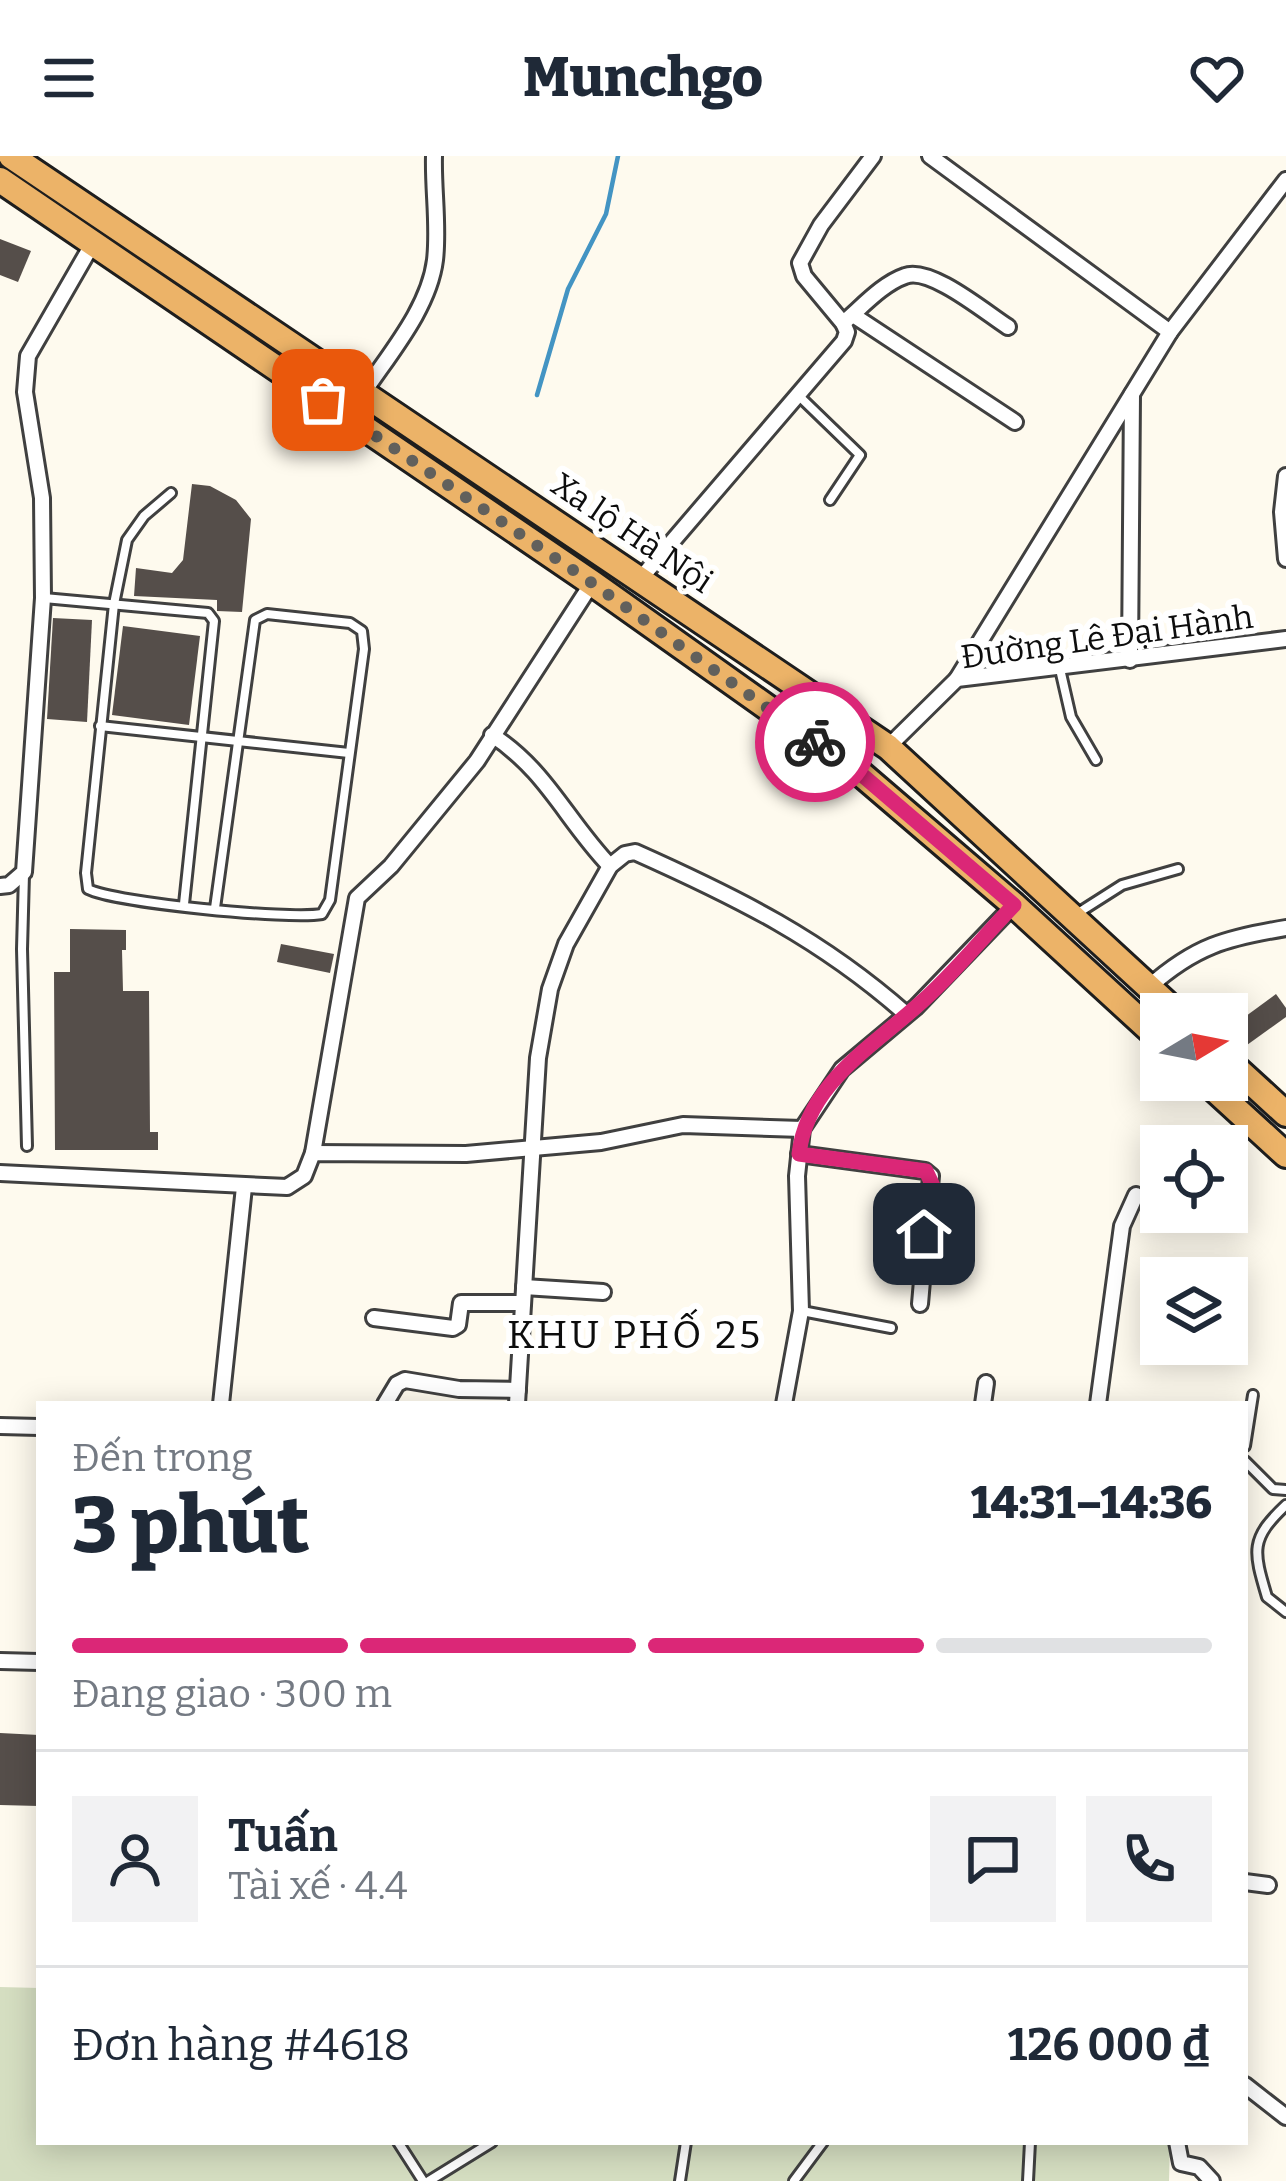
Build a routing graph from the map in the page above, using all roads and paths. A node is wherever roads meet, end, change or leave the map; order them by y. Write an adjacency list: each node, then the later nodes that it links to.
1 (10, 156): 11 (highway, Xa lộ Hà Nội)
2 (434, 156): 11 (street)
3 (873, 156): 8 (street)
4 (930, 156): 10 (street)
5 (0, 180): 7 (highway, Xa lộ Hà Nội)
6 (1286, 180): 10 (street)
7 (93, 243): 20 (highway, Xa lộ Hà Nội); 21 (street)
8 (848, 319): 9 (street); 12 (street); 14 (street)
9 (1008, 327)
10 (1170, 332): 13 (street)
11 (364, 392): 19 (highway, Xa lộ Hà Nội)
12 (797, 394): 17 (lane); 19 (street)
13 (1132, 394): 24 (street); 26 (street)
14 (1015, 422)
15 (1286, 476): 18 (street)
16 (171, 493): 22 (lane)
17 (830, 500)
18 (1286, 559)
19 (641, 578): 31 (highway, Xa lộ Hà Nội)
20 (592, 583): 28 (street); 39 (highway, Xa lộ Hà Nội)
21 (43, 598): 22 (lane); 36 (street)
22 (114, 604): 27 (lane); 29 (lane)
23 (1286, 639): 24 (street, Đường Lê Đại Hành)
24 (1130, 660): 25 (street, Đường Lê Đại Hành)
25 (1060, 669): 26 (street, Đường Lê Đại Hành); 33 (lane)
26 (957, 679): 31 (street, Đường Lê Đại Hành)
27 (100, 725): 29 (lane); 38 (lane)
28 (492, 735): 34 (street); 53 (street)
29 (204, 737): 30 (lane); 38 (lane)
30 (236, 740): 32 (lane); 32 (lane); 40 (lane)
31 (888, 747): 41 (highway, Xa lộ Hà Nội)
32 (350, 753): 40 (lane)
33 (1096, 760)
34 (610, 866): 45 (street); 52 (street)
35 (1178, 868): 41 (lane)
36 (24, 872): 37 (street); 51 (lane)
37 (0, 886)
38 (184, 904): 40 (lane)
39 (1014, 905): 45 (street); 46 (highway, Xa lộ Hà Nội)
40 (214, 908)
41 (1072, 917): 43 (highway, Xa lộ Hà Nội)
42 (1286, 928): 43 (street)
43 (1149, 988): 44 (highway, Xa lộ Hà Nội)
44 (1155, 993)
45 (906, 1014): 50 (street)
46 (1140, 1021)
47 (1248, 1079): 49 (highway)
48 (1227, 1101): 55 (highway)
49 (1286, 1114)
50 (802, 1129): 52 (street); 54 (street)
51 (27, 1146)
52 (534, 1149): 53 (street); 60 (street)
53 (313, 1153): 57 (street)
54 (799, 1154): 61 (street); 62 (street)
55 (1286, 1155)
56 (0, 1174): 57 (street)
57 (244, 1187): 68 (street)
58 (1136, 1195): 72 (street)
59 (603, 1292): 60 (street)
60 (524, 1294): 63 (street); 67 (street)
61 (920, 1304)
62 (801, 1311): 64 (lane); 70 (street)
63 (374, 1318)
64 (891, 1328)
65 (986, 1383): 71 (street)
66 (1253, 1395): 75 (lane)
67 (517, 1397): 69 (street)
68 (220, 1401)
69 (387, 1401)
70 (785, 1401)
71 (983, 1401)
72 (1098, 1401)
73 (0, 1426): 74 (street)
74 (36, 1427)
75 (1248, 1427)
76 (1248, 1465): 77 (lane)
77 (1286, 1490)
78 (1286, 1505): 79 (lane)
79 (1286, 1612)
80 (0, 1661): 81 (street)
81 (36, 1662)
82 (1248, 1882): 83 (street)
83 (1268, 1885)
84 (1248, 2088): 85 (street)
85 (1286, 2117)
86 (400, 2145): 92 (lane)
87 (487, 2145): 92 (lane)
88 (686, 2145): 93 (lane)
89 (821, 2145): 94 (lane)
90 (1030, 2145): 95 (lane)
91 (1178, 2145): 96 (street)
92 (426, 2181)
93 (680, 2181)
94 (794, 2181)
95 (1028, 2181)
96 (1213, 2181)

